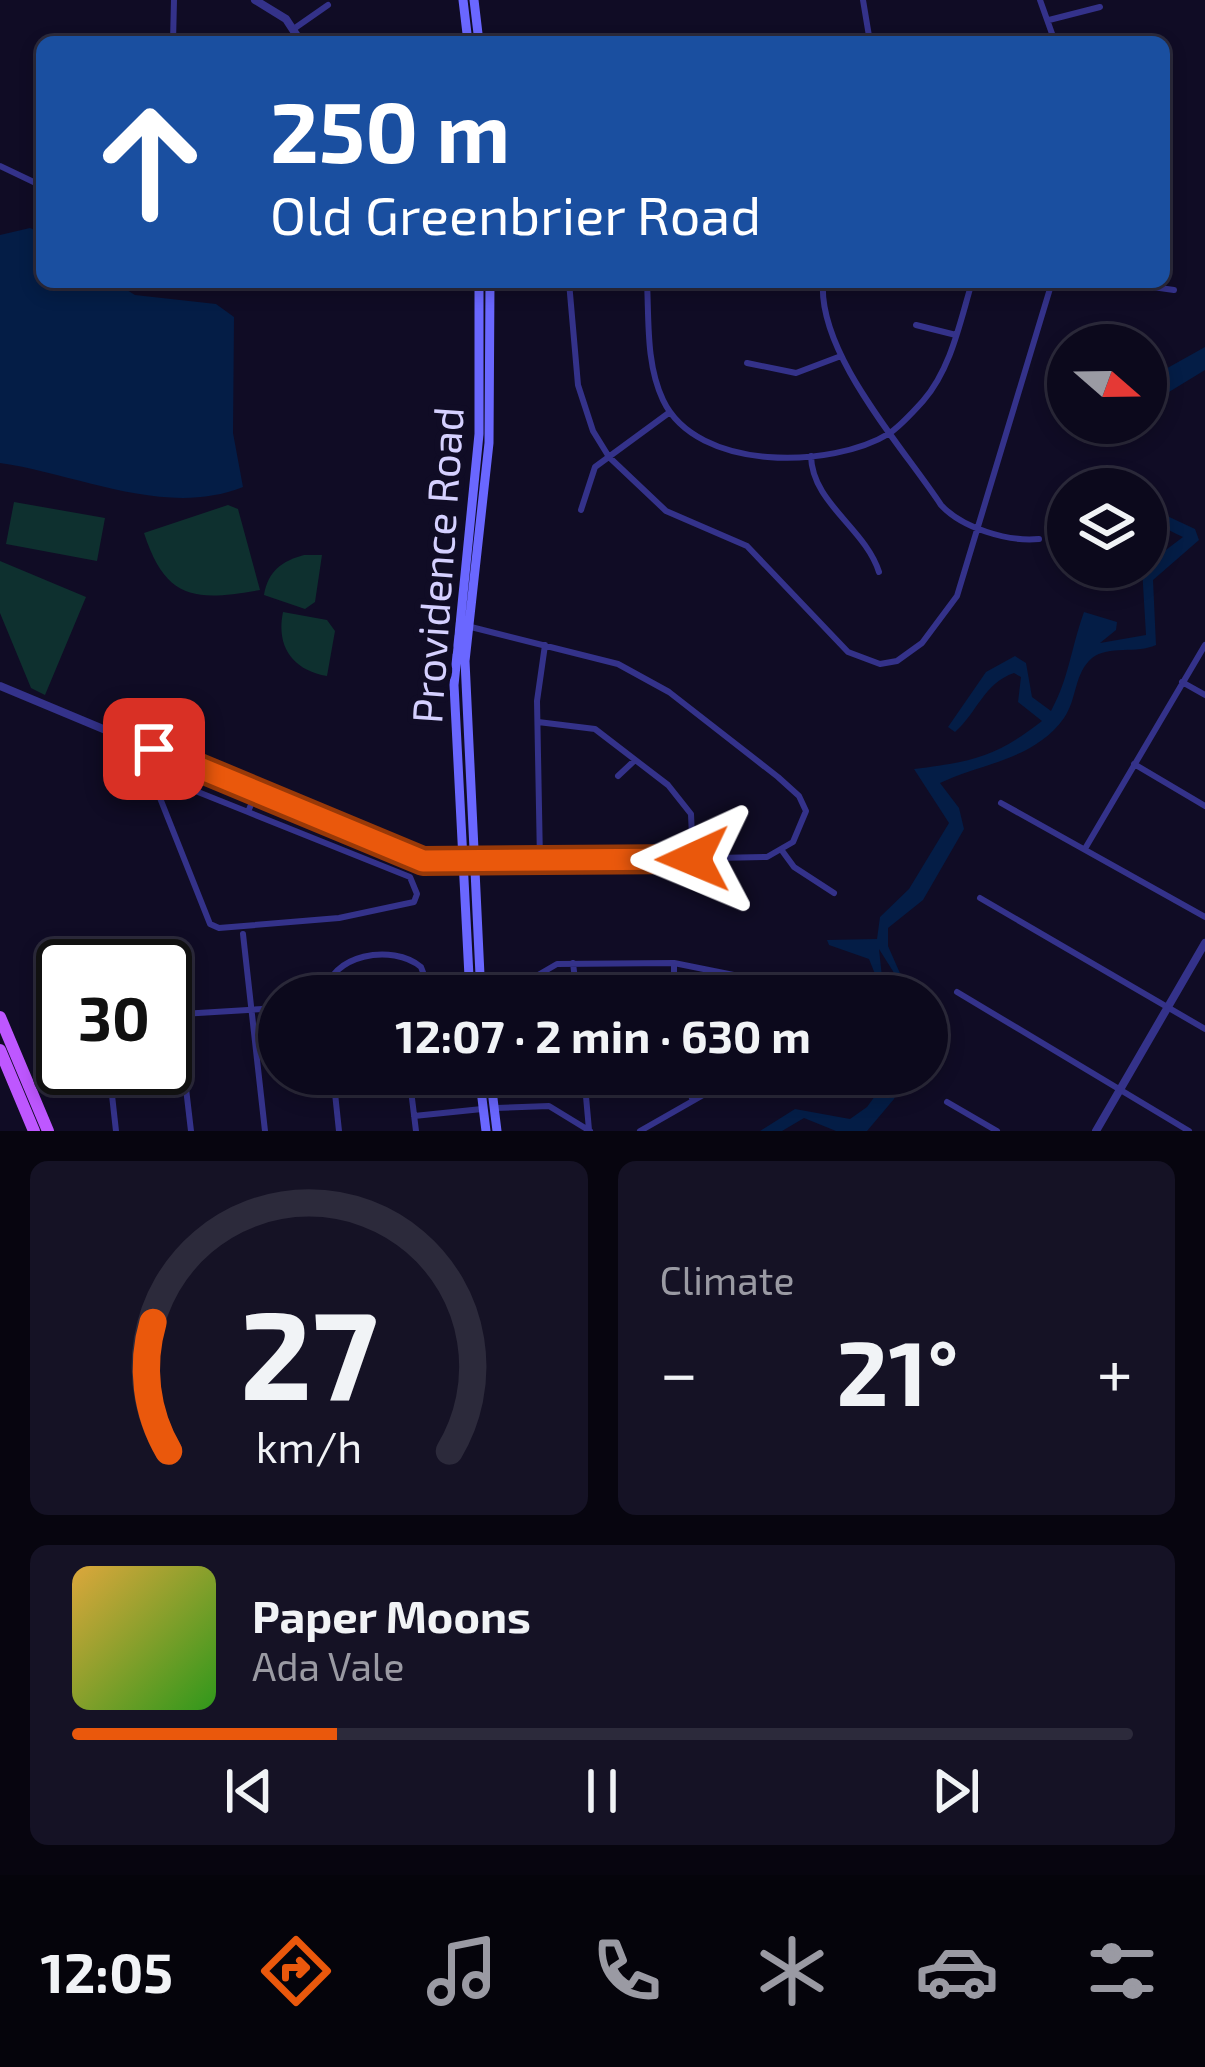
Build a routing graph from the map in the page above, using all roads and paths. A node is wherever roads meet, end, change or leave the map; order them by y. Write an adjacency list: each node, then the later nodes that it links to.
1 (174, 0): 11 (street)
2 (255, 0): 10 (street)
3 (463, 0): 13 (main road)
4 (474, 0): 14 (main road)
5 (863, 0): 15 (street)
6 (1040, 0): 9 (street)
7 (328, 5): 10 (street)
8 (1100, 8): 9 (street)
9 (1049, 20): 16 (street)
10 (295, 28): 12 (street)
11 (173, 36)
12 (299, 36)
13 (467, 36)
14 (478, 36)
15 (870, 36)
16 (1053, 36)
17 (0, 166): 18 (street)
18 (36, 184)
19 (479, 288): 40 (main road, Providence Road)
20 (490, 288): 40 (main road, Providence Road)
21 (570, 288): 35 (street)
22 (647, 288): 32 (street)
23 (823, 288): 30 (street)
24 (970, 288): 29 (street)
25 (1050, 288): 37 (street)
26 (1160, 288): 27 (street)
27 (1174, 290)
28 (916, 325): 29 (street)
29 (956, 335): 33 (street)
30 (841, 356): 31 (street); 33 (street)
31 (747, 363)
32 (670, 412): 34 (street); 35 (street)
33 (892, 432): 34 (street); 37 (street)
34 (811, 456): 39 (street)
35 (609, 457): 36 (street); 37 (street)
36 (581, 510)
37 (979, 527): 38 (street)
38 (1039, 538)
39 (878, 572)
40 (462, 623): 41 (street); 58 (main road, Providence Road)
41 (545, 645): 46 (street); 55 (street)
42 (1205, 645): 43 (street)
43 (1182, 682): 45 (street); 48 (street)
44 (0, 686): 50 (street)
45 (1205, 695)
46 (538, 722): 47 (street); 57 (street)
47 (635, 760): 49 (street); 56 (street)
48 (1134, 764): 52 (street); 54 (street)
49 (618, 776)
50 (256, 792): 53 (street); 58 (street)
51 (1001, 802): 54 (street)
52 (1205, 806)
53 (248, 812): 53 (street)
54 (1086, 847): 61 (street)
55 (783, 852): 56 (street); 59 (street)
56 (693, 859): 57 (street)
57 (541, 861): 58 (street)
58 (465, 863): 68 (main road, Providence Road)
59 (835, 893)
60 (980, 898): 74 (street)
61 (1205, 917)
62 (243, 934): 75 (street)
63 (1205, 943): 74 (street)
64 (573, 963): 65 (street); 69 (street); 70 (street)
65 (674, 963): 71 (street); 72 (street)
66 (331, 975): 67 (street)
67 (425, 975)
68 (474, 975)
69 (538, 975)
70 (574, 975)
71 (674, 975)
72 (733, 975)
73 (957, 992): 81 (street)
74 (1168, 1007): 79 (street); 81 (street)
75 (251, 1010): 76 (street); 77 (street); 99 (street)
76 (258, 1010)
77 (192, 1012)
78 (2, 1025): 96 (main road)
79 (1205, 1029)
80 (0, 1049): 95 (main road)
81 (1120, 1090): 107 (street); 108 (street)
82 (112, 1095): 97 (street)
83 (186, 1095): 98 (street)
84 (335, 1095): 100 (street)
85 (412, 1095): 94 (street)
86 (485, 1095): 93 (main road)
87 (489, 1095): 93 (main road)
88 (586, 1095): 104 (street)
89 (691, 1095): 91 (street)
90 (701, 1095): 91 (street)
91 (693, 1099): 105 (street)
92 (947, 1102): 106 (street)
93 (489, 1108): 94 (street); 102 (main road); 103 (main road); 104 (street)
94 (414, 1116): 101 (street)
95 (34, 1131)
96 (48, 1131)
97 (116, 1131)
98 (190, 1131)
99 (266, 1131)
100 (339, 1131)
101 (416, 1131)
102 (486, 1131)
103 (497, 1131)
104 (590, 1131)
105 (640, 1131)
106 (997, 1131)
107 (1096, 1131)
108 (1189, 1131)

